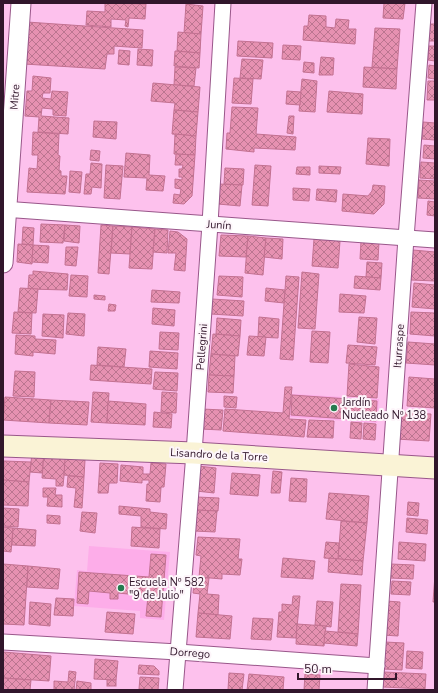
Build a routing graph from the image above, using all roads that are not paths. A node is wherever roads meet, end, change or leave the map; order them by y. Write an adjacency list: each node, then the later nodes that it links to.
1 (21, 3): 4 (street, Mitre)
2 (223, 3): 5 (street, Pellegrini)
3 (428, 7): 6 (street, Iturraspe)
4 (5, 210): 5 (street, Junín); 8 (street, Mitre)
5 (210, 224): 6 (street, Junín); 10 (street, Pellegrini)
6 (406, 238): 7 (street, Junín); 11 (street, Iturraspe)
7 (435, 240)
8 (3, 263)
9 (3, 446): 10 (main road, Lisandro de la Torre)
10 (194, 453): 11 (main road, Lisandro de la Torre); 14 (street, Pellegrini)
11 (390, 465): 12 (main road, Lisandro de la Torre); 15 (street, Iturraspe)
12 (435, 468)
13 (3, 642): 14 (street, Dorrego)
14 (178, 652): 15 (street, Dorrego); 16 (street, Pellegrini)
15 (377, 666): 17 (street, Iturraspe)
16 (175, 690)
17 (375, 690)

